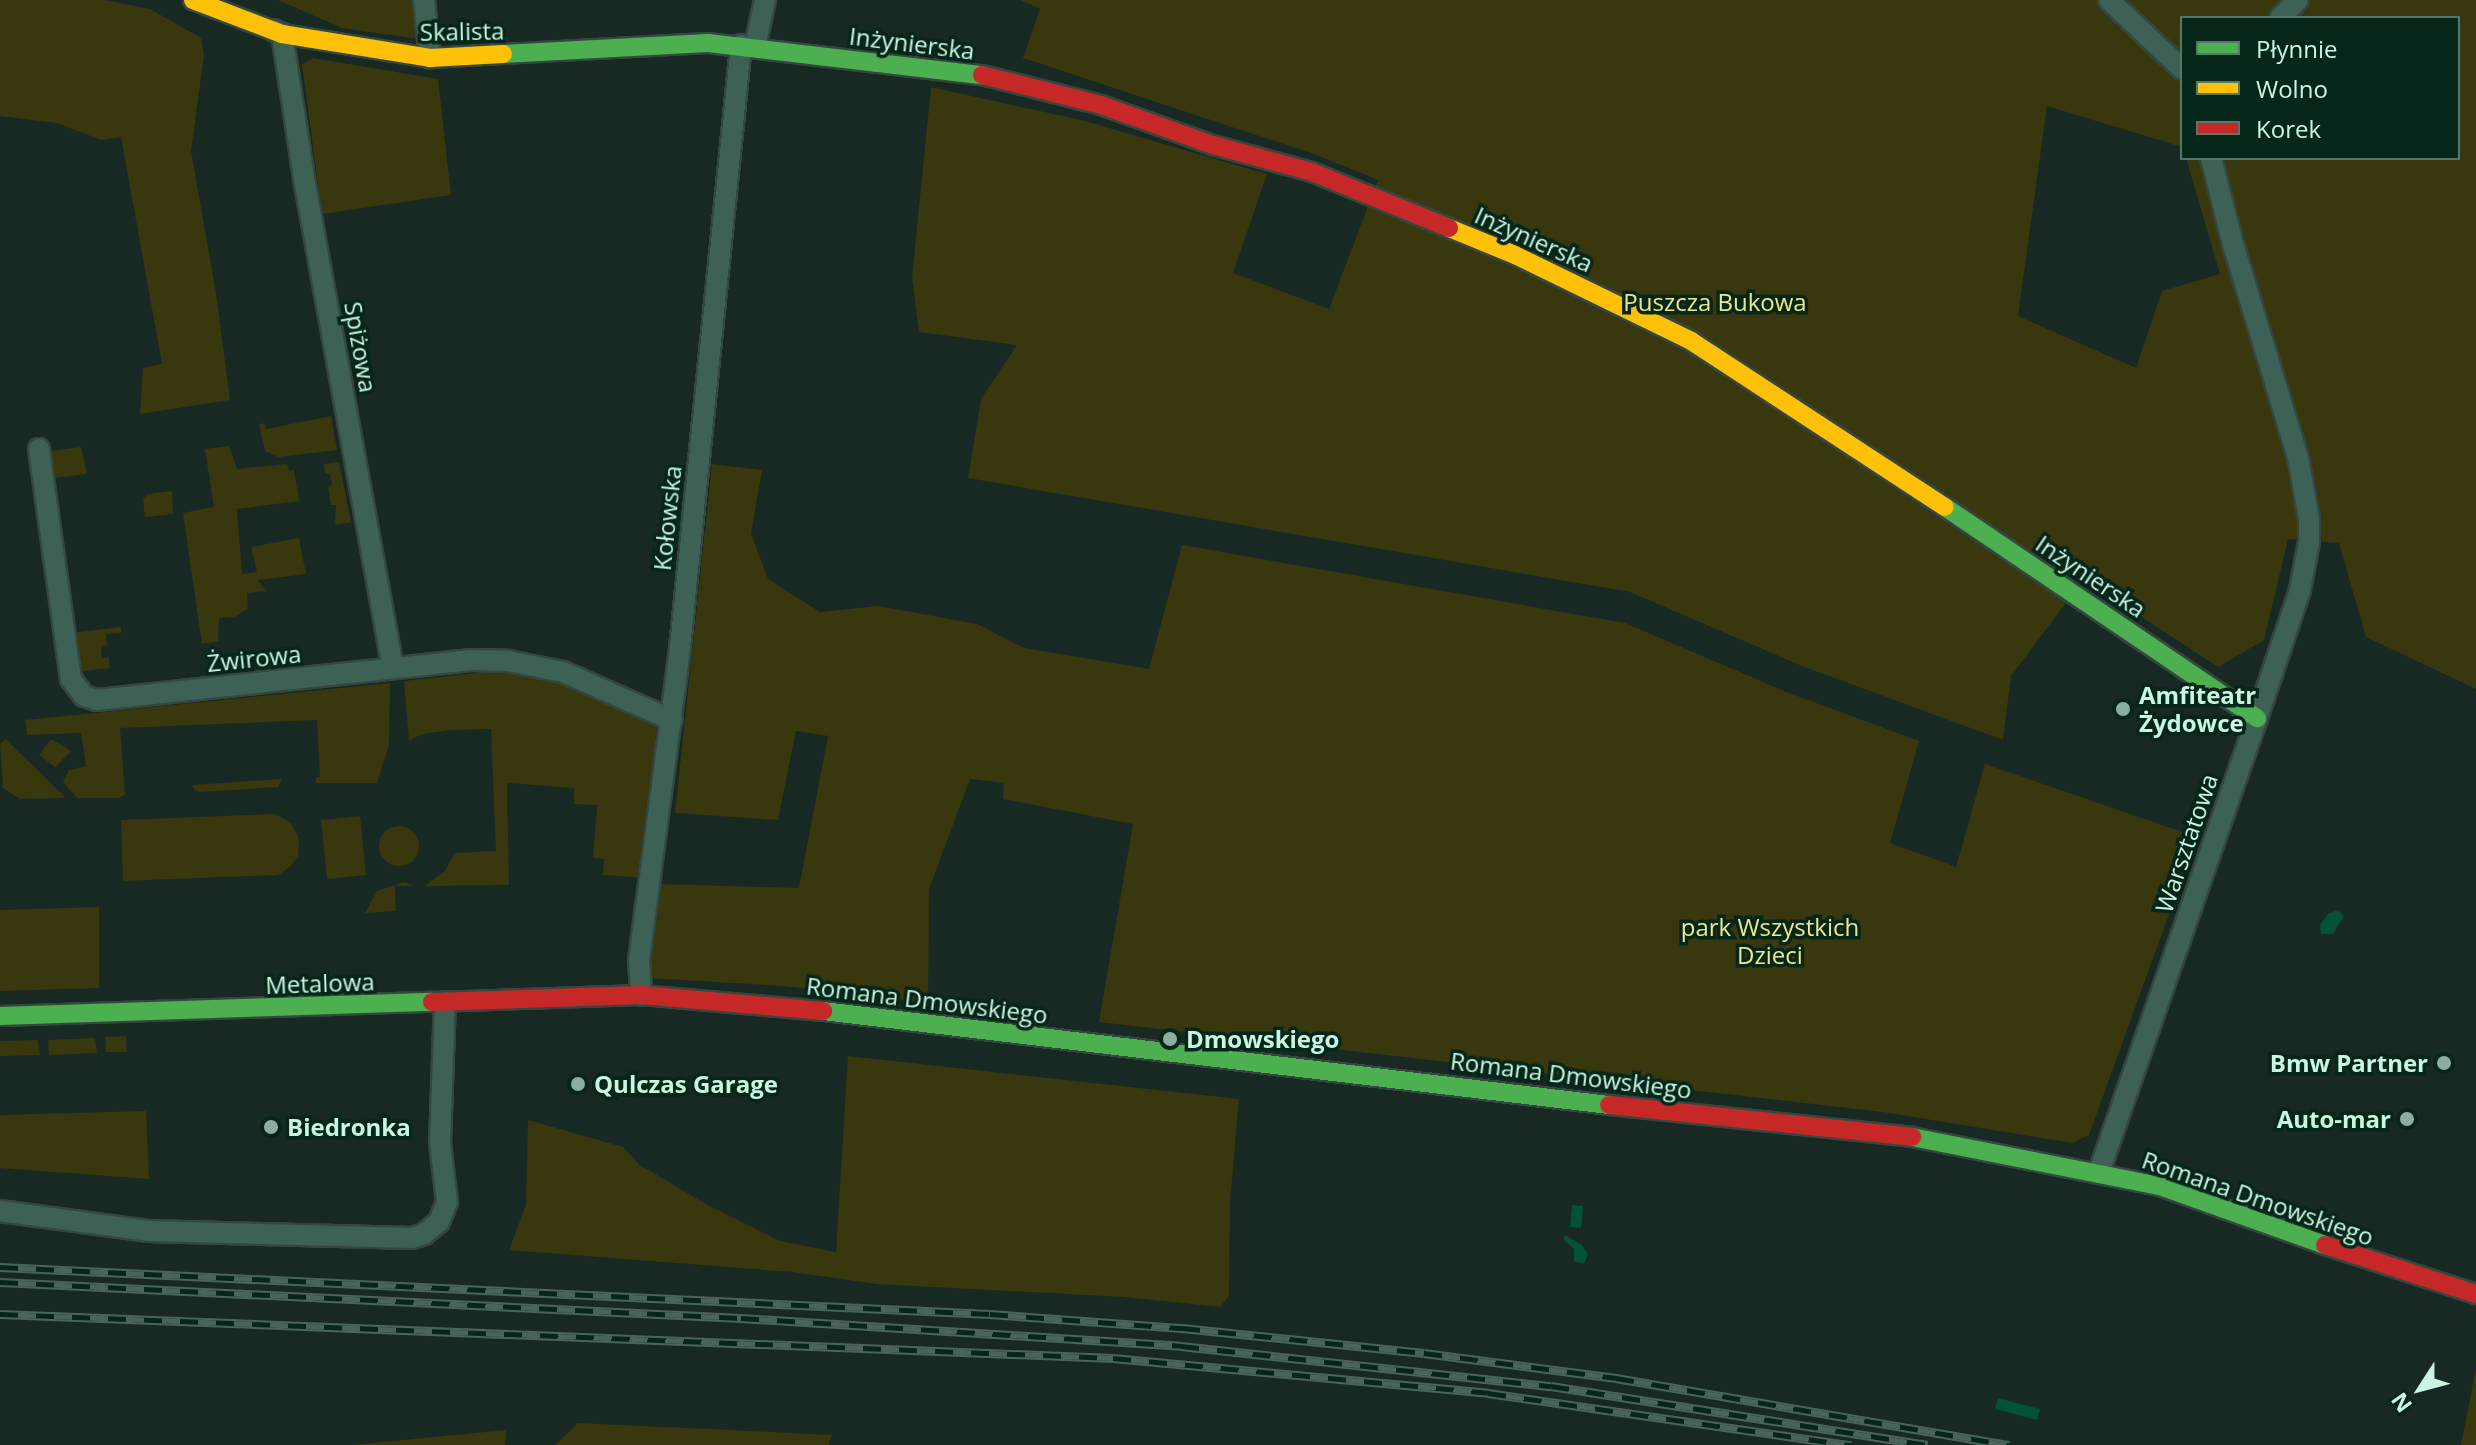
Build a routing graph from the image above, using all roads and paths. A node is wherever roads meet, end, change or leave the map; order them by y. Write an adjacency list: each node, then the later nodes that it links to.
1 (193, 0): 8 (main road, Skalista)
2 (226, 0): 8 (street)
3 (424, 0): 10 (street)
4 (765, 0): 9 (street, Kołowska)
5 (2109, 0): 11 (street)
6 (2298, 0): 7 (street)
7 (2282, 16)
8 (282, 34): 10 (main road, Skalista); 14 (street, Spiżowa)
9 (748, 46): 10 (main road, Skalista); 15 (main road, Inżynierska); 16 (street, Kołowska)
10 (430, 58)
11 (2180, 67)
12 (2212, 160): 15 (street, Warsztatowa)
13 (39, 449): 14 (street, Żwirowa)
14 (393, 668): 16 (street, Żwirowa)
15 (2257, 718): 20 (street, Warsztatowa)
16 (672, 720): 17 (street, Kołowska)
17 (641, 995): 18 (main road, Metalowa); 20 (main road, Romana Dmowskiego)
18 (445, 1002): 19 (main road, Metalowa); 21 (street)
19 (0, 1016)
20 (2099, 1172): 22 (main road, Romana Dmowskiego)
21 (0, 1211)
22 (2476, 1294)

